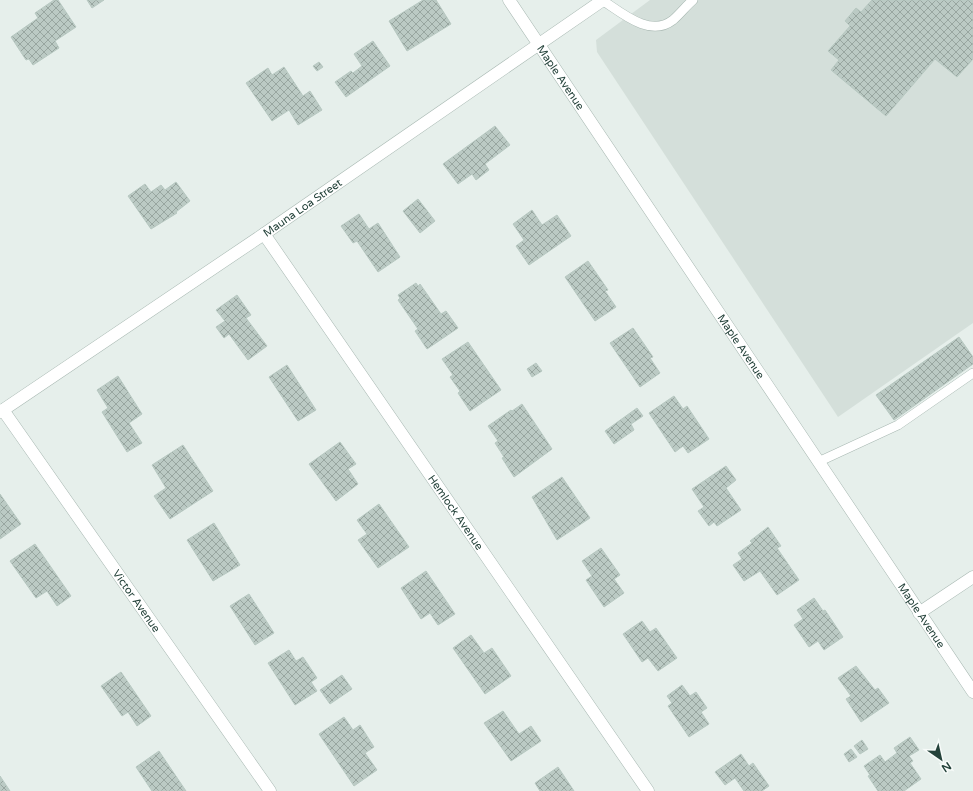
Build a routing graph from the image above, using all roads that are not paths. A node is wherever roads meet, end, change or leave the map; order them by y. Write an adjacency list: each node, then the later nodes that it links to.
1 (509, 0): 4 (street, Maple Avenue)
2 (603, 0): 3 (lane); 4 (street, Mauna Loa Street)
3 (693, 0)
4 (539, 46): 5 (street, Mauna Loa Street); 8 (street, Maple Avenue)
5 (264, 234): 7 (street, Mauna Loa Street); 13 (street, Hemlock Avenue)
6 (973, 373): 8 (lane)
7 (2, 411): 12 (street, Victor Avenue)
8 (818, 462): 10 (street, Maple Avenue)
9 (973, 577): 10 (street)
10 (919, 612): 11 (street, Maple Avenue)
11 (973, 692)
12 (270, 791)
13 (648, 791)

